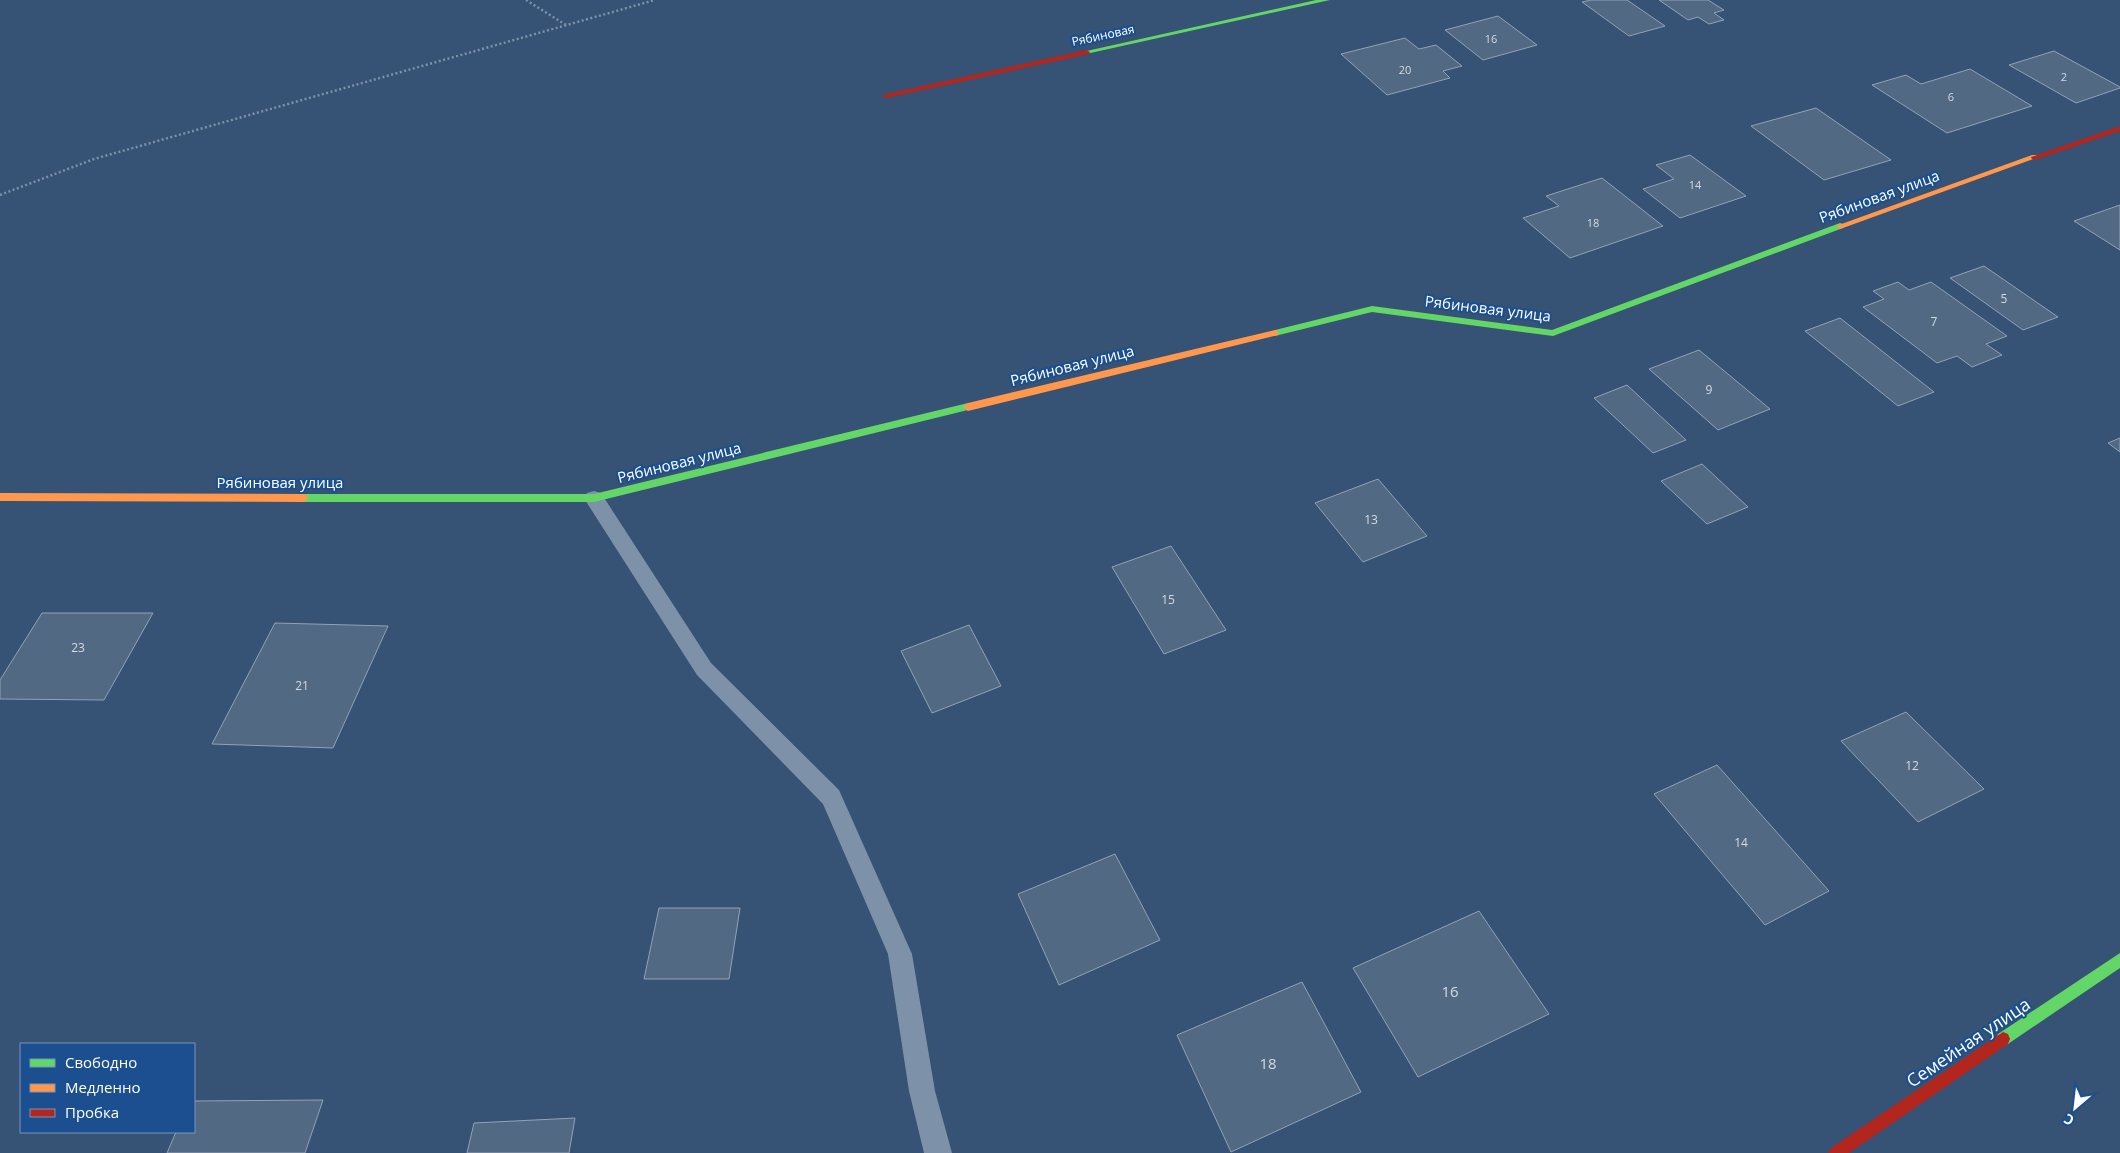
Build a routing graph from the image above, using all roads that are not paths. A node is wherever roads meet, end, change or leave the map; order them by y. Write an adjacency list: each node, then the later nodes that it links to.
1 (1326, 0): 2 (street, Рябиновая)
2 (886, 96)
3 (2120, 128): 5 (street, Рябиновая улица)
4 (0, 497): 5 (street, Рябиновая улица)
5 (594, 498): 7 (lane)
6 (2120, 960): 8 (street, Семейная улица)
7 (938, 1153)
8 (1836, 1153)

